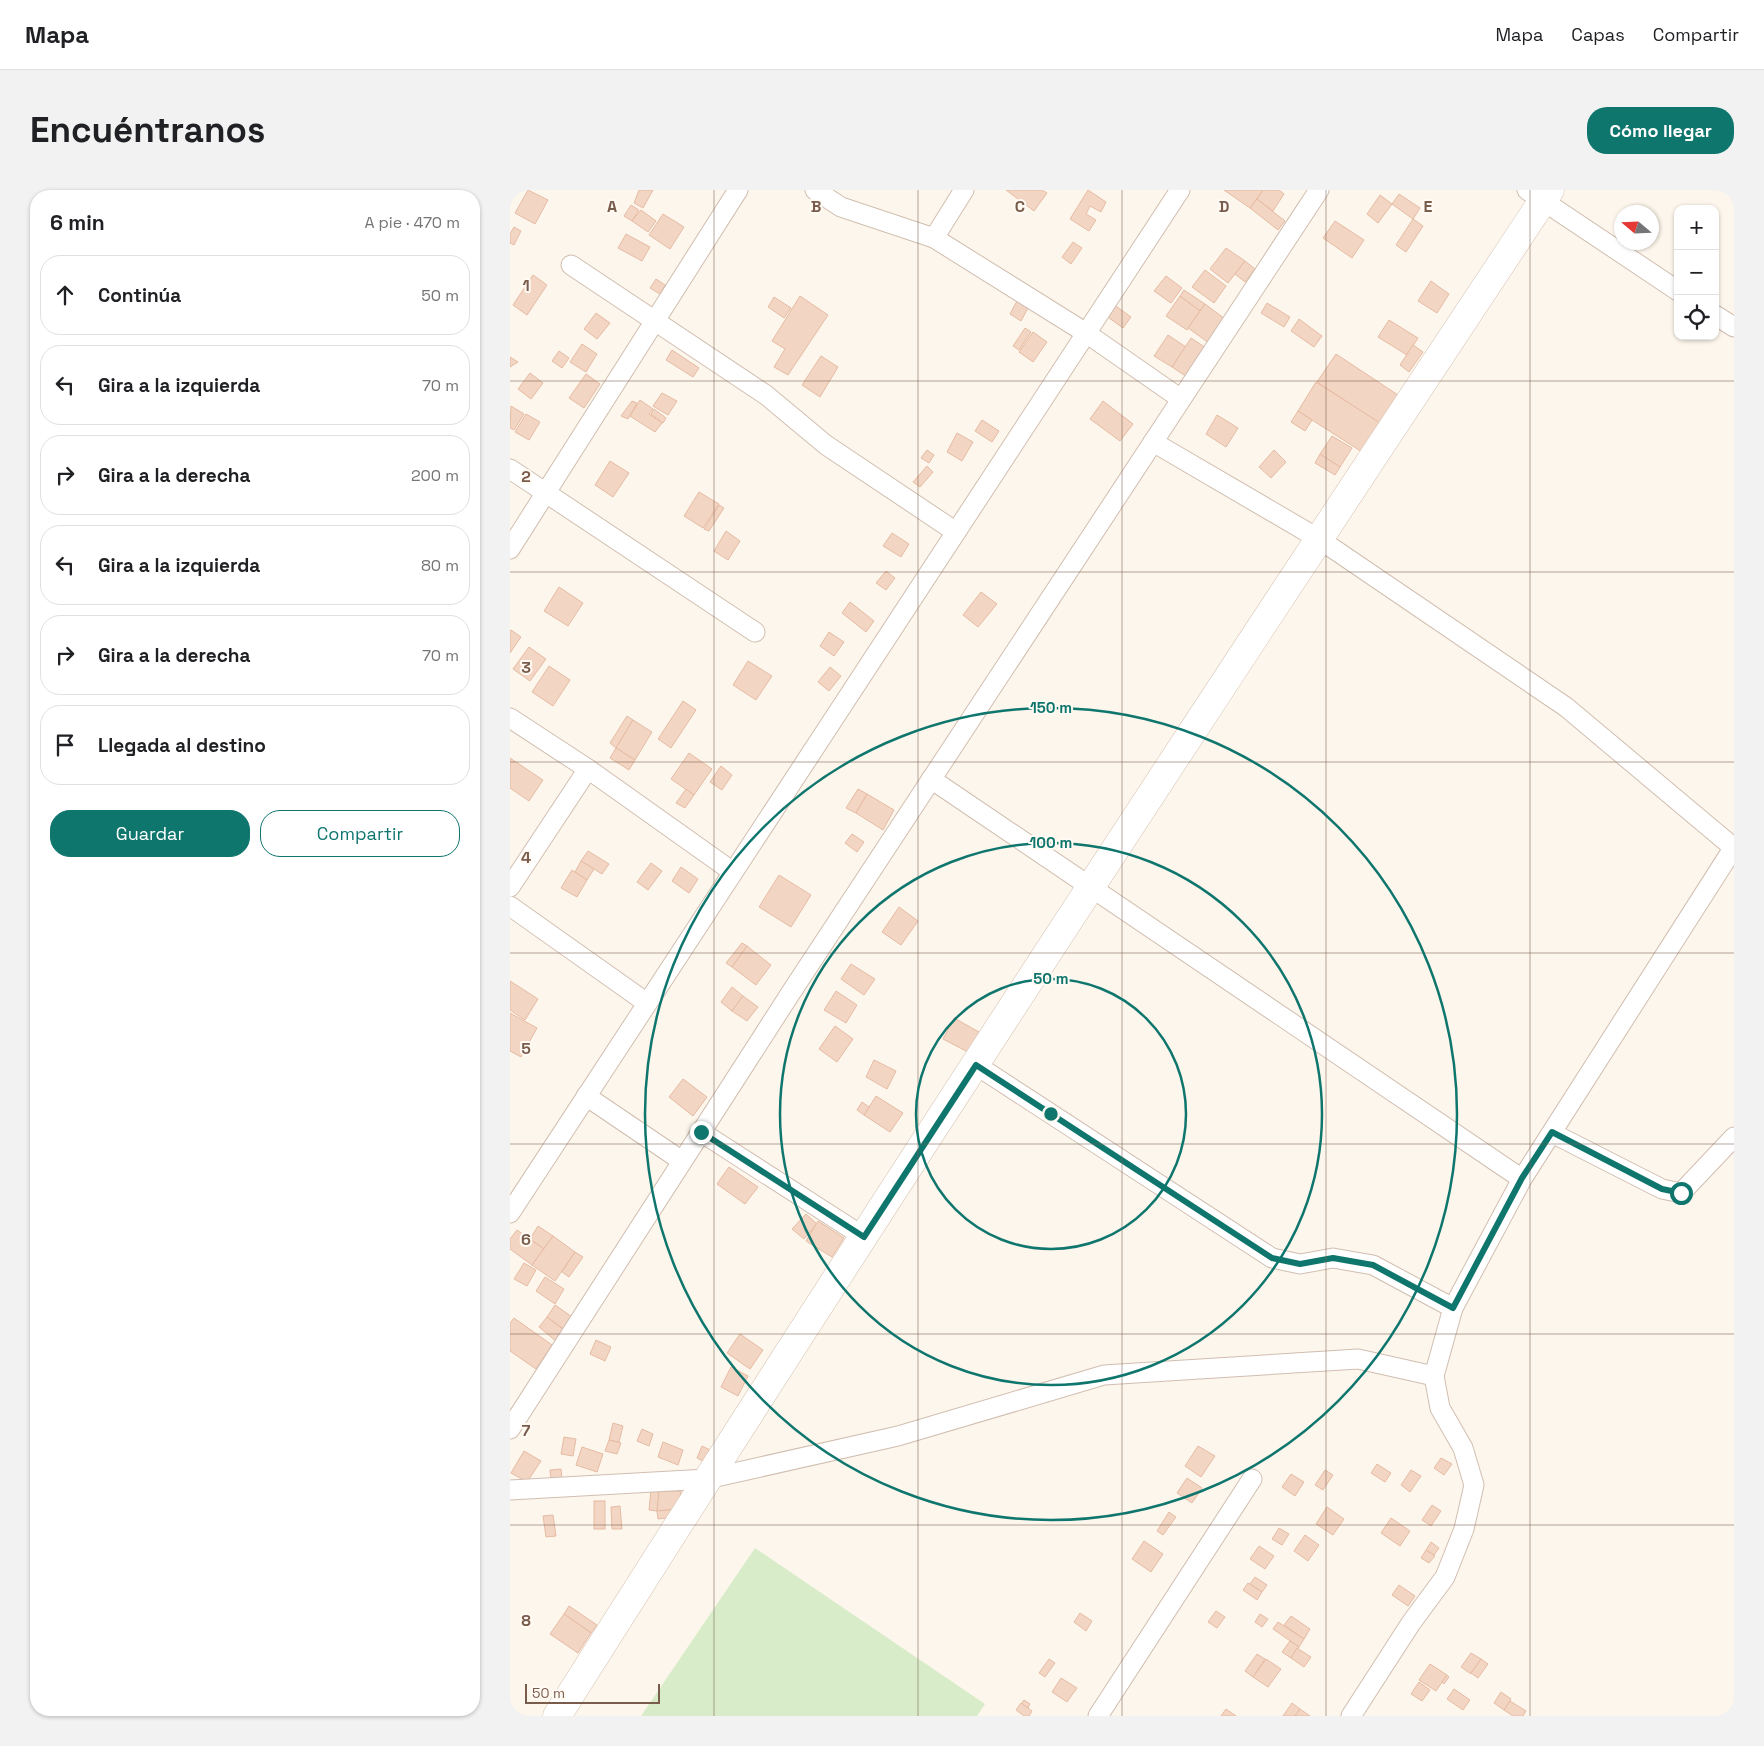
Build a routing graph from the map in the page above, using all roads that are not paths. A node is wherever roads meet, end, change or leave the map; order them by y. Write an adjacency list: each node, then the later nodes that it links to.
1 (738, 190): 11 (street)
2 (815, 190): 7 (street)
3 (964, 190): 7 (street)
4 (1180, 190): 13 (street)
5 (1319, 190): 14 (street)
6 (1540, 194): 9 (street); 19 (street)
7 (934, 238): 13 (street)
8 (571, 265): 11 (street)
9 (1674, 289)
10 (1719, 317): 12 (street)
11 (654, 321): 17 (street); 18 (street)
12 (1734, 326)
13 (1086, 333): 14 (street); 18 (street)
14 (1181, 399): 15 (street)
15 (1153, 442): 19 (street); 24 (street)
16 (510, 469): 17 (street)
17 (547, 493): 20 (street); 21 (street)
18 (956, 532): 26 (street)
19 (1319, 539): 25 (street); 28 (street)
20 (510, 549)
21 (755, 632)
22 (510, 718): 23 (street)
23 (588, 769): 26 (street); 27 (street)
24 (931, 778): 28 (street); 33 (street)
25 (1734, 848): 34 (street)
26 (733, 872): 30 (street)
27 (510, 887)
28 (1092, 888): 31 (street); 37 (street)
29 (510, 906): 30 (street)
30 (647, 1003): 32 (street)
31 (976, 1065): 39 (street); 40 (street)
32 (586, 1096): 36 (street); 38 (street)
33 (701, 1132): 36 (street); 39 (street)
34 (1552, 1132): 35 (street); 37 (street)
35 (1734, 1137)
36 (682, 1161): 42 (street)
37 (1522, 1178): 40 (street)
38 (510, 1213)
39 (864, 1237): 43 (street)
40 (1453, 1308): 41 (street)
41 (1434, 1376): 43 (street); 48 (street)
42 (510, 1429)
43 (707, 1479): 45 (street); 46 (street)
44 (1252, 1479): 47 (street)
45 (510, 1490)
46 (557, 1716)
47 (1098, 1716)
48 (1351, 1716)

